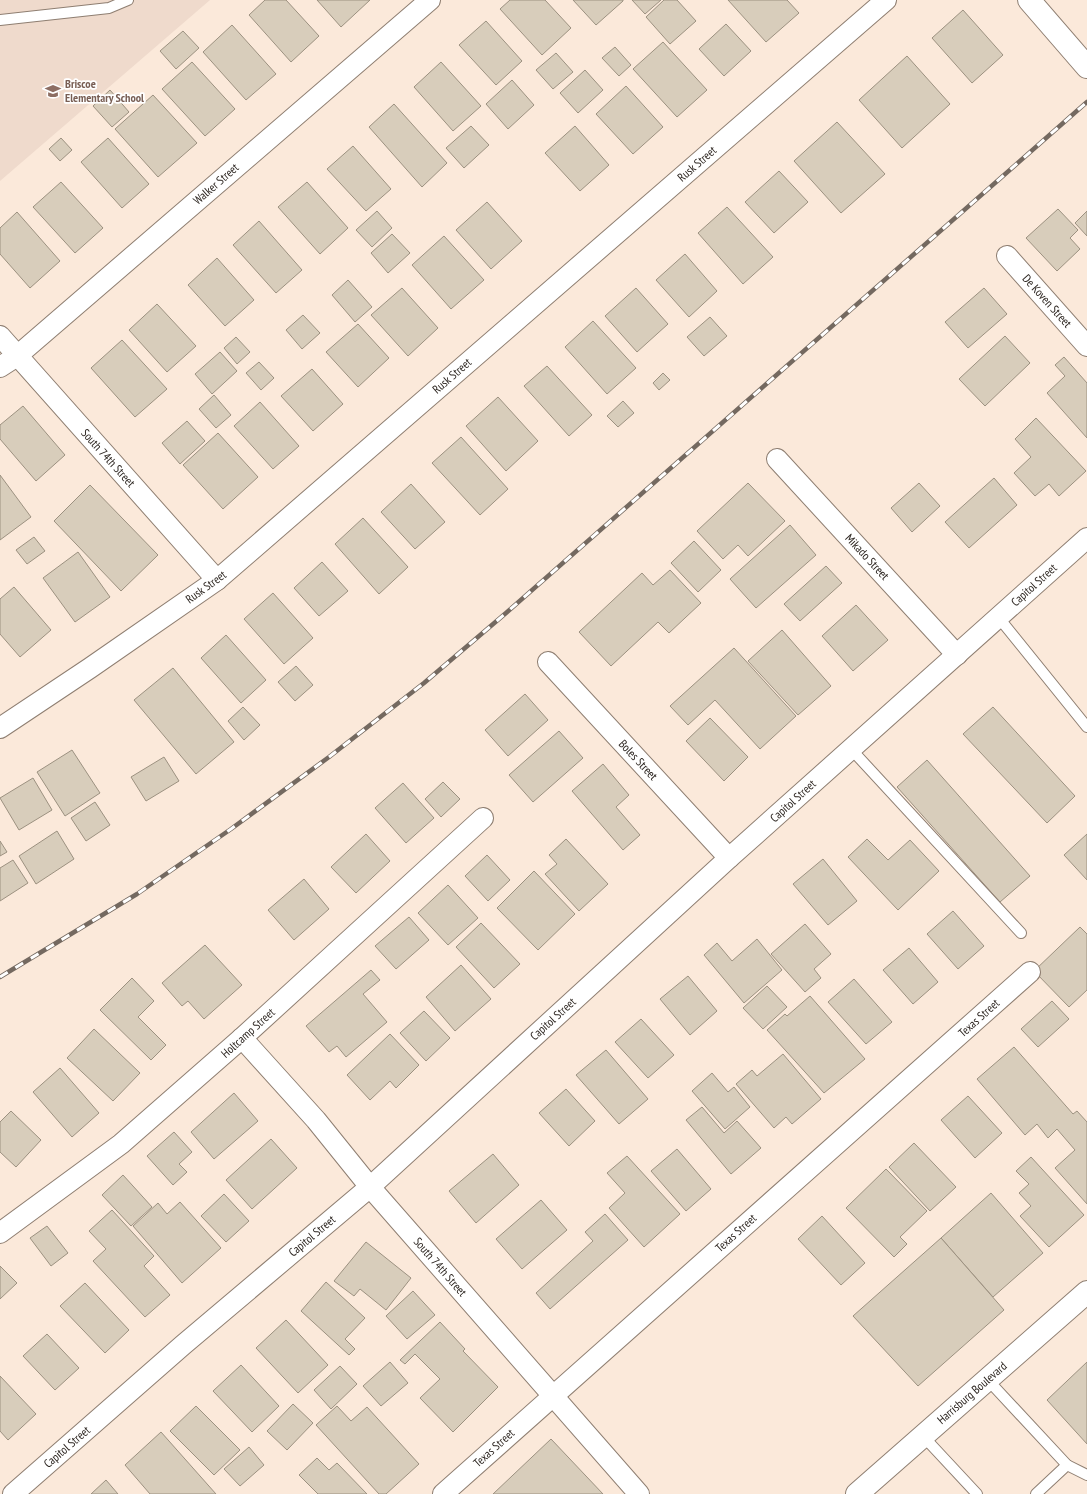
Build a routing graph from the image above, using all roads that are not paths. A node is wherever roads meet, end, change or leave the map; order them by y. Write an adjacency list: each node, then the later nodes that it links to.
1 (128, 0): 5 (lane)
2 (430, 0): 10 (street, Walker Street)
3 (886, 0): 14 (street, Rusk Street)
4 (1029, 0): 6 (main road)
5 (0, 20)
6 (1087, 67)
7 (1007, 256): 9 (street, De Koven Street)
8 (0, 336): 10 (street, South 74th Street)
9 (1087, 346)
10 (17, 356): 11 (street, Walker Street); 14 (street, South 74th Street)
11 (0, 367)
12 (776, 459): 16 (street, Mikado Street)
13 (1087, 538): 15 (street, Capitol Street)
14 (217, 580): 19 (street, Rusk Street)
15 (999, 618): 16 (street, Capitol Street); 18 (lane)
16 (957, 655): 20 (street, Capitol Street)
17 (548, 662): 22 (street, Boles Street)
18 (1087, 727)
19 (0, 728)
20 (851, 749): 22 (street, Capitol Street); 23 (lane)
21 (483, 818): 25 (street, Holtcamp Street)
22 (729, 858): 26 (street, Capitol Street)
23 (1021, 933)
24 (1030, 972): 30 (street, Texas Street)
25 (242, 1038): 26 (street, South 74th Street); 27 (street, Holtcamp Street)
26 (370, 1187): 30 (street, South 74th Street); 36 (street, Capitol Street)
27 (0, 1233)
28 (1087, 1292): 29 (main road, Harrisburg Boulevard)
29 (988, 1379): 31 (main road, Harrisburg Boulevard); 32 (lane)
30 (553, 1396): 37 (street, Texas Street); 38 (street, South 74th Street)
31 (923, 1436): 39 (main road, Harrisburg Boulevard); 40 (lane)
32 (1067, 1465): 33 (lane); 41 (lane)
33 (1087, 1475)
34 (0, 1492): 35 (street)
35 (2, 1494)
36 (14, 1494)
37 (443, 1494)
38 (639, 1494)
39 (857, 1494)
40 (977, 1494)
41 (1036, 1494)

